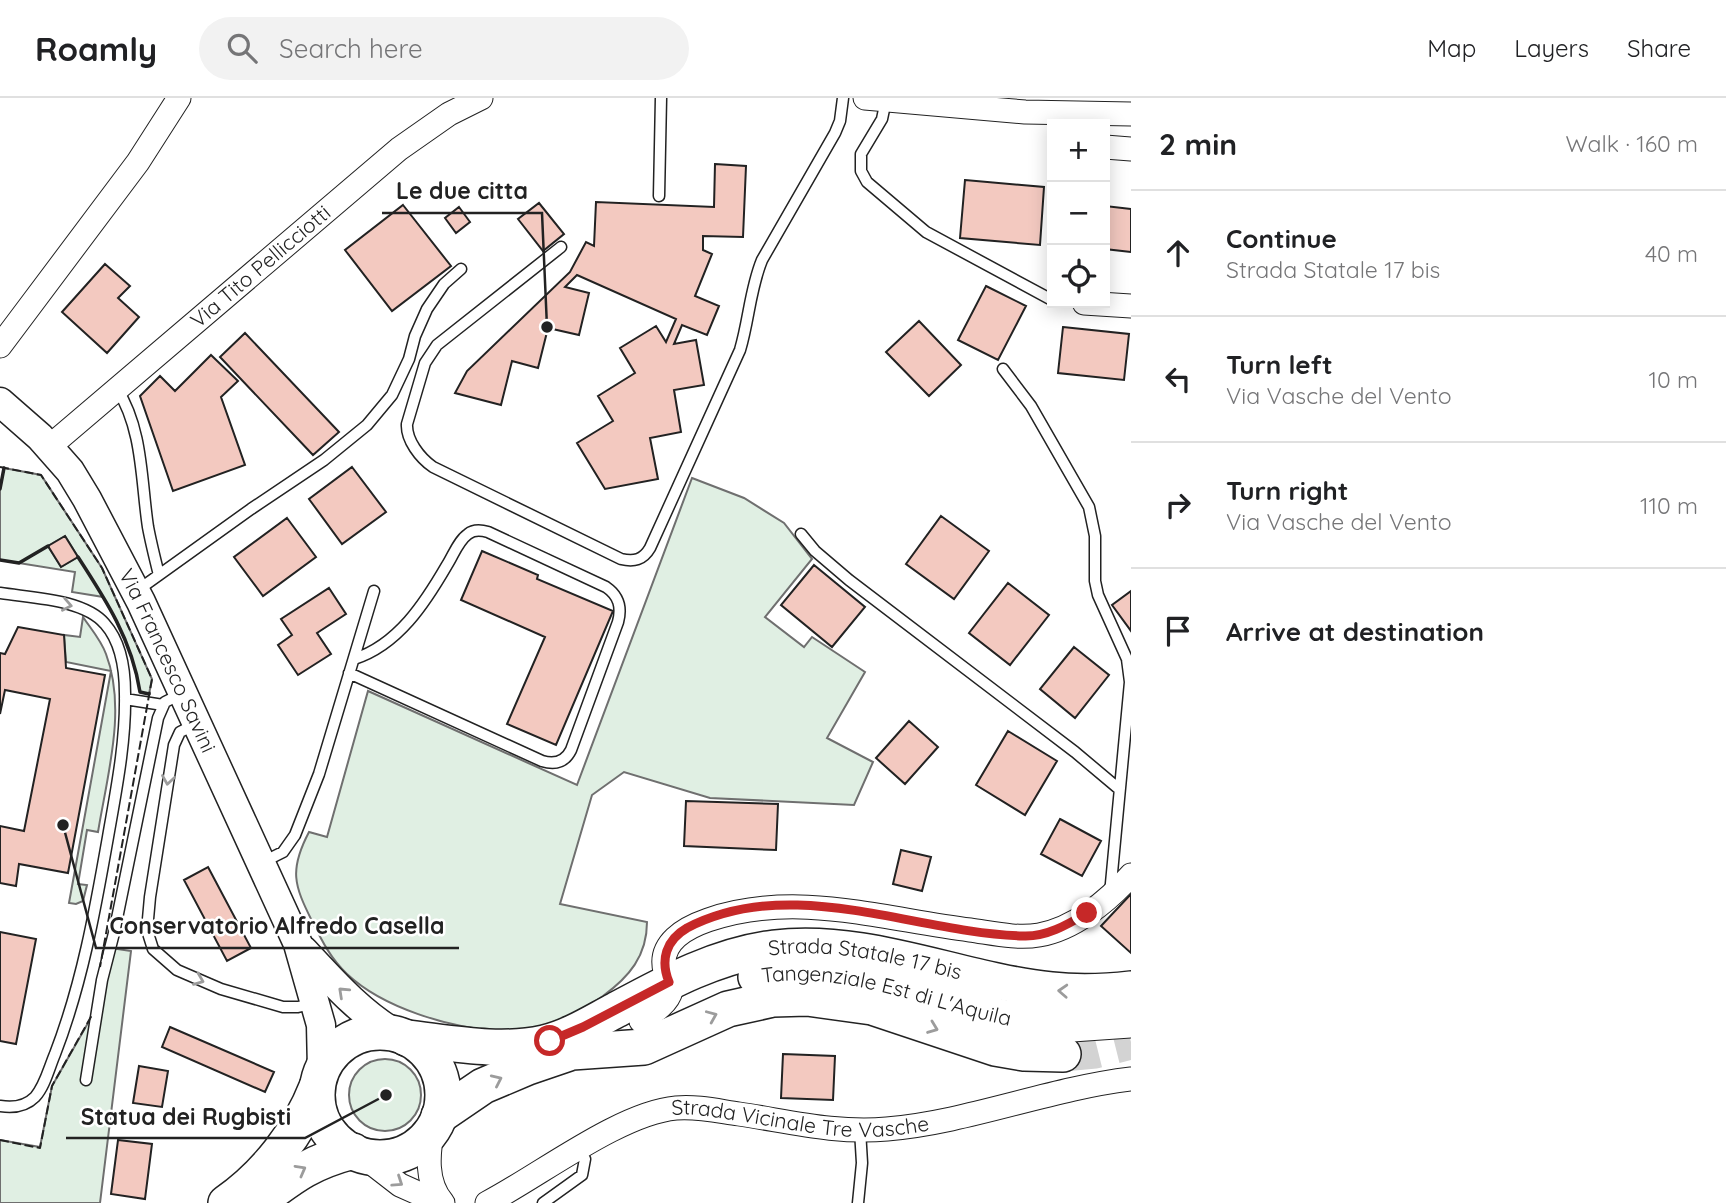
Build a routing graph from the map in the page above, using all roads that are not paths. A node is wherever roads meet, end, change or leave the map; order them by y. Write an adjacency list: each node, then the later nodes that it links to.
1 (179, 98): 16 (street)
2 (481, 98): 18 (street, Via Tito Pellicciotti)
3 (661, 98): 10 (lane)
4 (843, 98): 11 (lane)
5 (875, 99): 7 (street); 13 (lane)
6 (1131, 114): 7 (street)
7 (1064, 119)
8 (1110, 147): 9 (street)
9 (1131, 149)
10 (659, 196)
11 (561, 247)
12 (461, 269): 22 (lane)
13 (1047, 297)
14 (1110, 305): 15 (street)
15 (1131, 306)
16 (0, 346)
17 (1003, 369): 31 (lane)
18 (117, 389): 20 (street, Via Tito Pellicciotti); 22 (lane)
19 (5, 412): 20 (street, Via Francesco Savini)
20 (49, 447): 24 (street, Via Francesco Savini)
21 (801, 534): 31 (lane)
22 (159, 575): 24 (lane)
23 (374, 591): 26 (lane)
24 (136, 592): 29 (street, Via Francesco Savini)
25 (0, 593): 28 (lane, one-way to 28)
26 (354, 659): 27 (lane); 27 (lane)
27 (349, 673): 32 (lane)
28 (125, 699): 29 (lane); 48 (lane)
29 (173, 699): 30 (street, Via Francesco Savini); 47 (lane)
30 (197, 724): 32 (street, Via Francesco Savini); 38 (lane, one-way to 38)
31 (1119, 789): 34 (lane)
32 (260, 863): 35 (street, Via Francesco Savini)
33 (1131, 875): 34 (street)
34 (1109, 897): 36 (street)
35 (298, 944): 38 (street, Via Francesco Savini); 42 (street, Via Francesco Savini, one-way to 35)
36 (669, 982): 37 (main road, Strada Statale 17 bis, one-way to 36); 41 (street); 42 (main road, Strada Statale 17 bis)
37 (1131, 989)
38 (316, 1003): 45 (street, Via Francesco Savini)
39 (1010, 1019): 40 (highway, Tangenziale Est di L'Aquila); 41 (main road, Tangenziale Est di L'Aquila)
40 (1131, 1019)
41 (641, 1021): 43 (main road, Tangenziale Est di L'Aquila)
42 (401, 1036): 45 (main road); 49 (main road)
43 (572, 1052): 44 (main road, Strada Statale 17 bis, one-way to 44); 49 (main road, Strada Statale 17 bis, one-way to 43)
44 (1063, 1054)
45 (320, 1078): 52 (main road); 53 (main road)
46 (1131, 1079): 50 (street, Strada Vicinale Tre Vasche)
47 (86, 1080)
48 (0, 1106)
49 (436, 1122): 52 (main road); 55 (street)
50 (860, 1130): 51 (street, Strada Vicinale Tre Vasche); 58 (lane)
51 (579, 1149): 56 (street, Strada Vicinale Tre Vasche); 57 (lane)
52 (356, 1153): 54 (main road, one-way to 52); 55 (street, one-way to 55)
53 (226, 1203)
54 (257, 1203)
55 (441, 1203)
56 (487, 1203)
57 (543, 1203)
58 (858, 1203)

